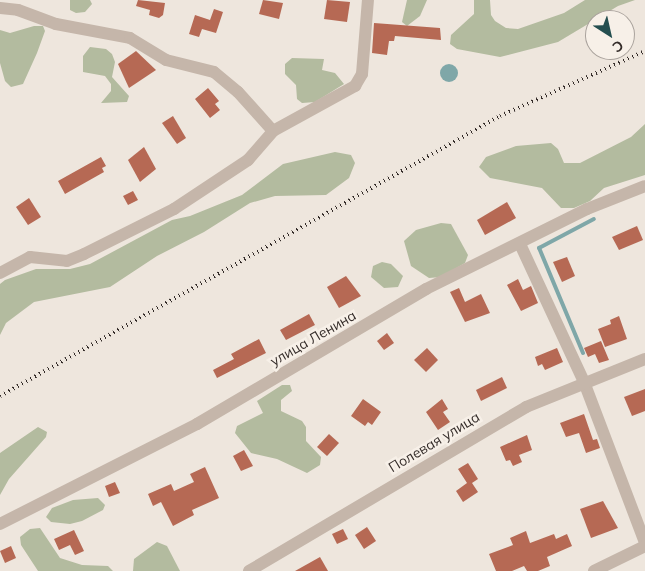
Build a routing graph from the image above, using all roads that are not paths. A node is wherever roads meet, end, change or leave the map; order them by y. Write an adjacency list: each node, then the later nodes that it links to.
1 (368, 0): 3 (street)
2 (0, 8): 3 (street)
3 (273, 131): 6 (street)
4 (645, 186): 5 (street, улица Ленина)
5 (520, 244): 8 (street); 9 (street, улица Ленина)
6 (5, 270)
7 (645, 359): 8 (street, Полевая улица)
8 (584, 382): 10 (street); 11 (street, Полевая улица)
9 (0, 524)
10 (645, 545): 12 (street)
11 (249, 571)
12 (594, 571)

